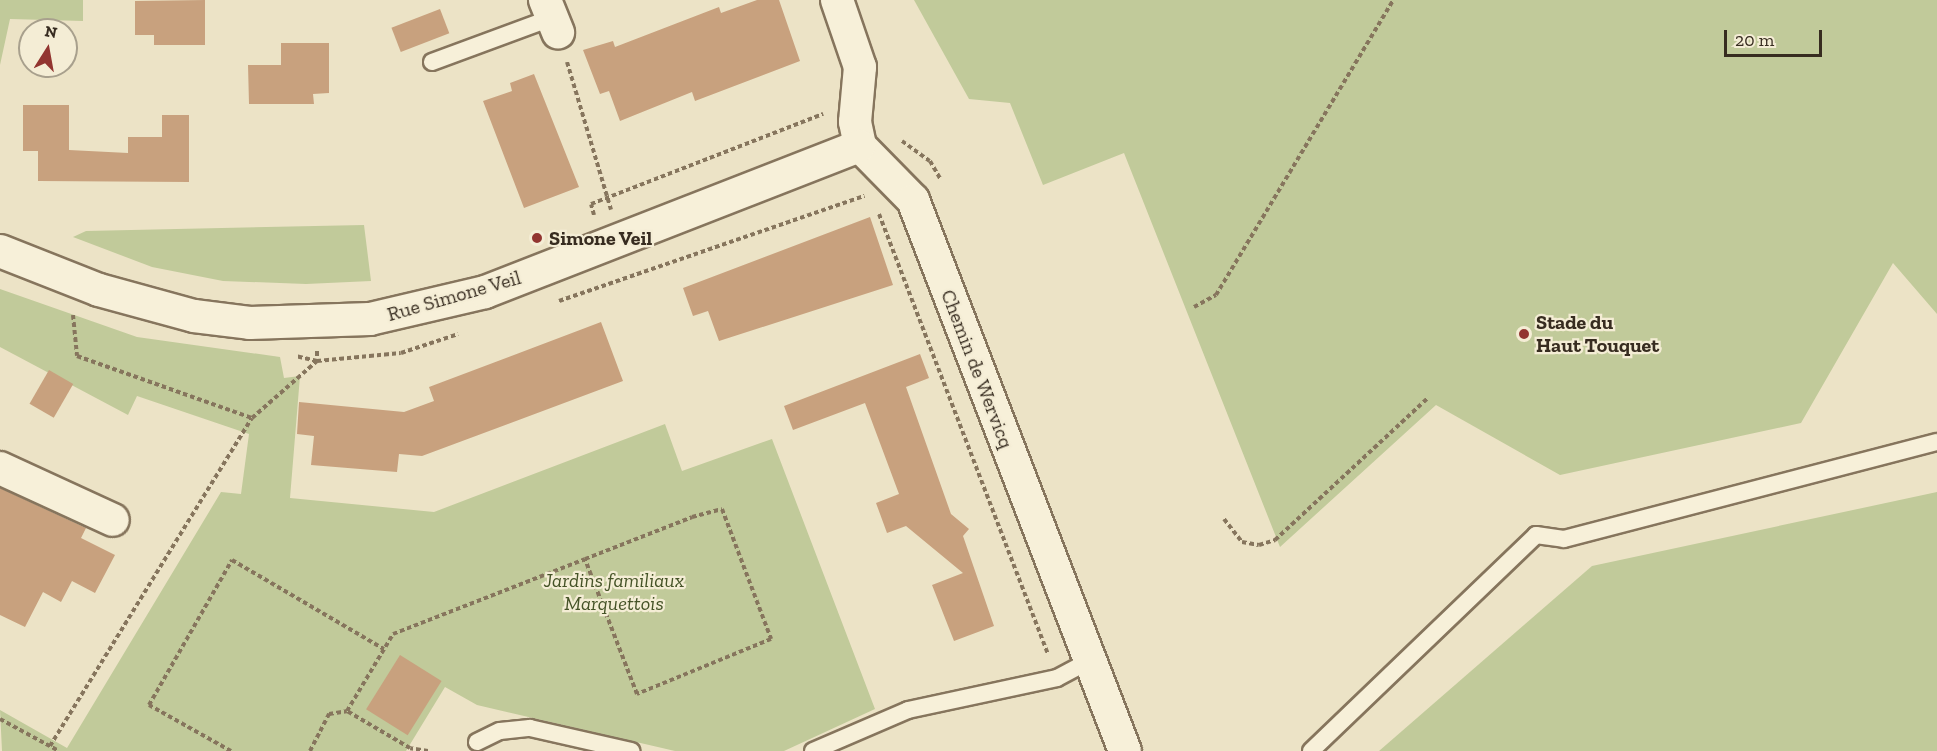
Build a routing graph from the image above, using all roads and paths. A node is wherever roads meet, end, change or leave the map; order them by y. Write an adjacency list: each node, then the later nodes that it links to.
1 (837, 0): 5 (street)
2 (1393, 0): 12 (path)
3 (551, 17): 4 (lane); 6 (path)
4 (432, 62)
5 (857, 134): 6 (path); 9 (street, Rue Simone Veil); 23 (street, Chemin de Wervicq)
6 (607, 198): 8 (path); 9 (path)
7 (876, 204): 24 (path)
8 (585, 220)
9 (620, 239): 10 (street, Rue Simone Veil); 11 (path)
10 (0, 251)
11 (632, 277)
12 (1194, 307)
13 (84, 316): 16 (path)
14 (290, 354): 16 (path)
15 (1428, 398): 19 (path)
16 (252, 418): 28 (path)
17 (1937, 442): 36 (lane)
18 (0, 468): 20 (street)
19 (1224, 519)
20 (113, 520)
21 (585, 559): 21 (path); 22 (path)
22 (384, 649): 25 (path); 30 (path)
23 (1088, 662): 24 (lane); 35 (street, Chemin de Wervicq)
24 (1057, 678): 34 (lane)
25 (347, 711): 31 (path); 32 (path)
26 (0, 719): 28 (path)
27 (477, 742): 33 (lane)
28 (50, 746): 29 (path)
29 (60, 751)
30 (231, 751)
31 (310, 751)
32 (428, 751)
33 (631, 751)
34 (813, 751)
35 (1125, 751)
36 (1311, 751)

